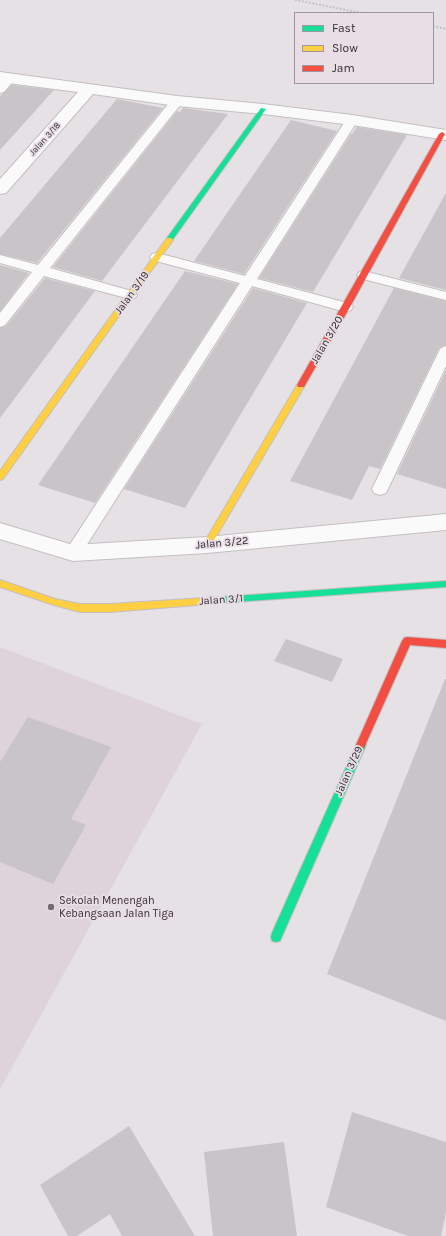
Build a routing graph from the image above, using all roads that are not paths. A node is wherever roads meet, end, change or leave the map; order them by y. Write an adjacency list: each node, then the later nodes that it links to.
1 (3, 82): 2 (street)
2 (89, 90): 3 (street); 7 (street, Jalan 3/18)
3 (177, 101): 4 (street); 10 (lane)
4 (263, 108): 5 (street); 8 (street, Jalan 3/19)
5 (352, 120): 6 (street); 12 (lane)
6 (444, 135): 11 (street, Jalan 3/20)
7 (0, 189)
8 (157, 257): 12 (lane); 13 (street, Jalan 3/19)
9 (0, 259): 10 (lane)
10 (41, 271): 13 (lane); 16 (lane)
11 (364, 275): 14 (lane); 15 (street, Jalan 3/20)
12 (248, 281): 15 (lane); 23 (lane)
13 (130, 295): 18 (street, Jalan 3/19)
14 (446, 296)
15 (346, 308): 22 (street, Jalan 3/20)
16 (0, 322)
17 (446, 351): 19 (lane)
18 (0, 477)
19 (380, 489)
20 (446, 522): 22 (street, Jalan 3/22)
21 (0, 531): 23 (street, Jalan 3/22)
22 (207, 545): 23 (street, Jalan 3/22)
23 (73, 553)
24 (0, 583): 25 (street, Jalan 3/1)
25 (446, 584)
26 (446, 644): 27 (street, Jalan 3/29)
27 (276, 937)

